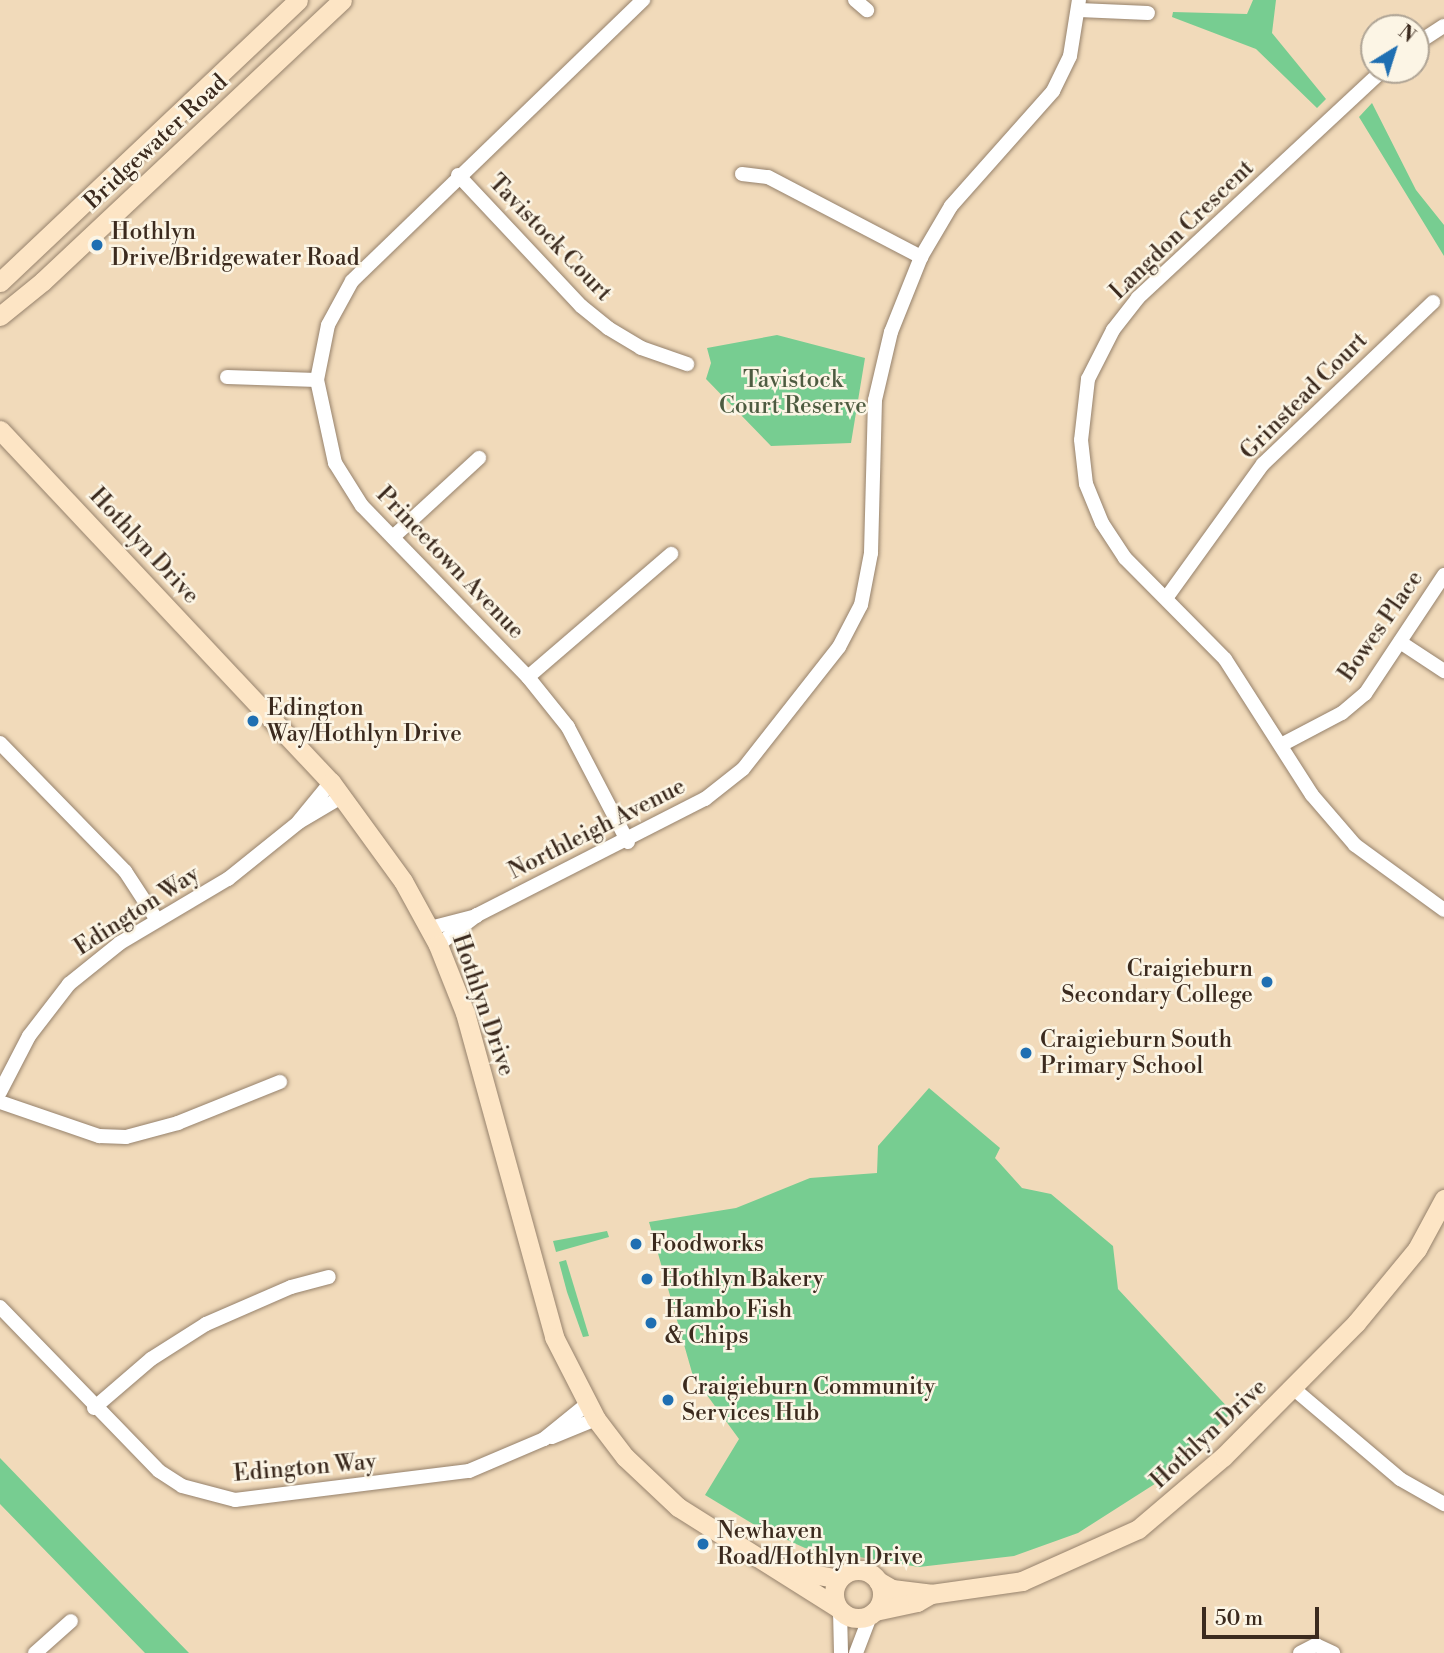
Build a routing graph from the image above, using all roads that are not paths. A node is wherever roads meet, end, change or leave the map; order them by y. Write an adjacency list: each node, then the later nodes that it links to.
1 (298, 0): 12 (street, Bridgewater Road)
2 (342, 0): 14 (street, Bridgewater Road)
3 (643, 0): 10 (street, Princetown Avenue)
4 (855, 0): 6 (street)
5 (1079, 5): 7 (street); 11 (street, Northleigh Avenue)
6 (867, 10)
7 (1148, 13)
8 (1368, 84): 23 (street, Langdon Crescent)
9 (742, 174): 11 (street)
10 (458, 175): 15 (street, Tavistock Court); 17 (street, Princetown Avenue)
11 (921, 257): 30 (street, Northleigh Avenue)
12 (0, 282)
13 (1433, 302): 23 (street, Grinstead Court)
14 (0, 316)
15 (687, 364)
16 (227, 377): 17 (street)
17 (317, 380): 20 (street, Princetown Avenue)
18 (0, 430): 29 (street, Hothlyn Drive)
19 (479, 458): 20 (street)
20 (393, 537): 26 (street, Princetown Avenue)
21 (671, 554): 26 (street)
22 (1444, 575): 24 (street, Bowes Place)
23 (1167, 597): 28 (street, Langdon Crescent)
24 (1400, 642): 25 (street); 28 (street, Bowes Place)
25 (1444, 671)
26 (528, 677): 30 (street, Princetown Avenue)
27 (0, 743): 32 (street)
28 (1282, 746): 31 (street, Langdon Crescent)
29 (337, 789): 32 (street, Edington Way); 33 (street, Hothlyn Drive)
30 (628, 842): 33 (street, Northleigh Avenue)
31 (1444, 910)
32 (158, 920): 35 (street, Edington Way)
33 (434, 936): 42 (street, Hothlyn Drive)
34 (280, 1082): 36 (street)
35 (0, 1092)
36 (0, 1102)
37 (1444, 1199): 40 (street, Hothlyn Drive)
38 (330, 1278): 41 (street)
39 (0, 1307): 41 (street, Edington Way)
40 (1294, 1389): 43 (street); 47 (street, Hothlyn Drive)
41 (94, 1408): 42 (street, Edington Way)
42 (591, 1412): 44 (street, Hothlyn Drive)
43 (1444, 1504)
44 (776, 1567): 45 (street, Hothlyn Drive); 48 (street, Hothlyn Drive)
45 (839, 1579): 46 (street); 48 (street)
46 (878, 1581): 47 (street, Hothlyn Drive); 49 (street)
47 (931, 1594): 49 (street, Hothlyn Drive)
48 (839, 1609): 49 (street); 52 (street)
49 (873, 1612): 53 (street)
50 (71, 1621): 51 (street)
51 (35, 1653)
52 (841, 1653)
53 (856, 1653)
54 (1300, 1653): 55 (street)
55 (1334, 1653)

